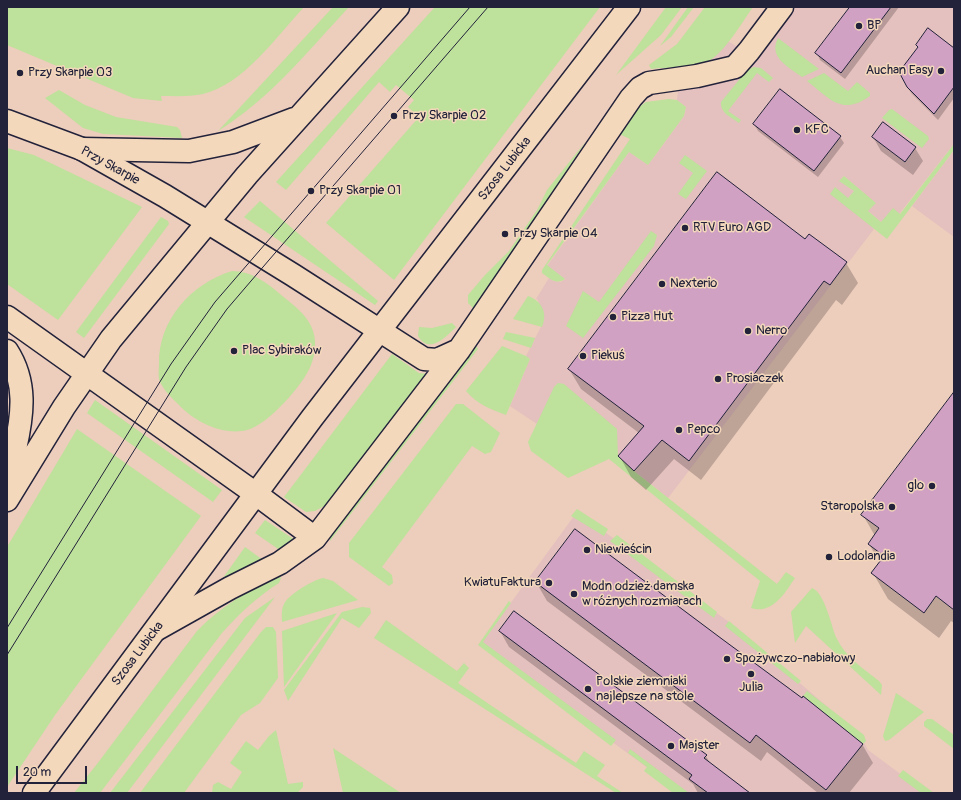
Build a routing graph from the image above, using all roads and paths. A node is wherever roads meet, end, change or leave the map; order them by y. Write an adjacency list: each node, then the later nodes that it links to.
1 (398, 7): 4 (main road)
2 (629, 7): 9 (main road, Szosa Lubicka)
3 (782, 7): 11 (main road)
4 (297, 118): 6 (main road); 7 (main road)
5 (7, 122): 6 (main road, Przy Skarpie)
6 (82, 149): 7 (main road, Przy Skarpie)
7 (207, 221): 9 (main road); 12 (main road)
8 (7, 316): 12 (main road)
9 (381, 331): 11 (main road); 14 (main road)
10 (7, 350): 13 (main road)
11 (459, 350): 16 (main road)
12 (87, 372): 14 (main road); 15 (main road)
13 (7, 482)
14 (256, 494): 16 (main road); 17 (main road, Szosa Lubicka)
15 (7, 500)
16 (314, 538): 17 (main road)
17 (157, 629): 18 (main road, Szosa Lubicka)
18 (34, 793)

